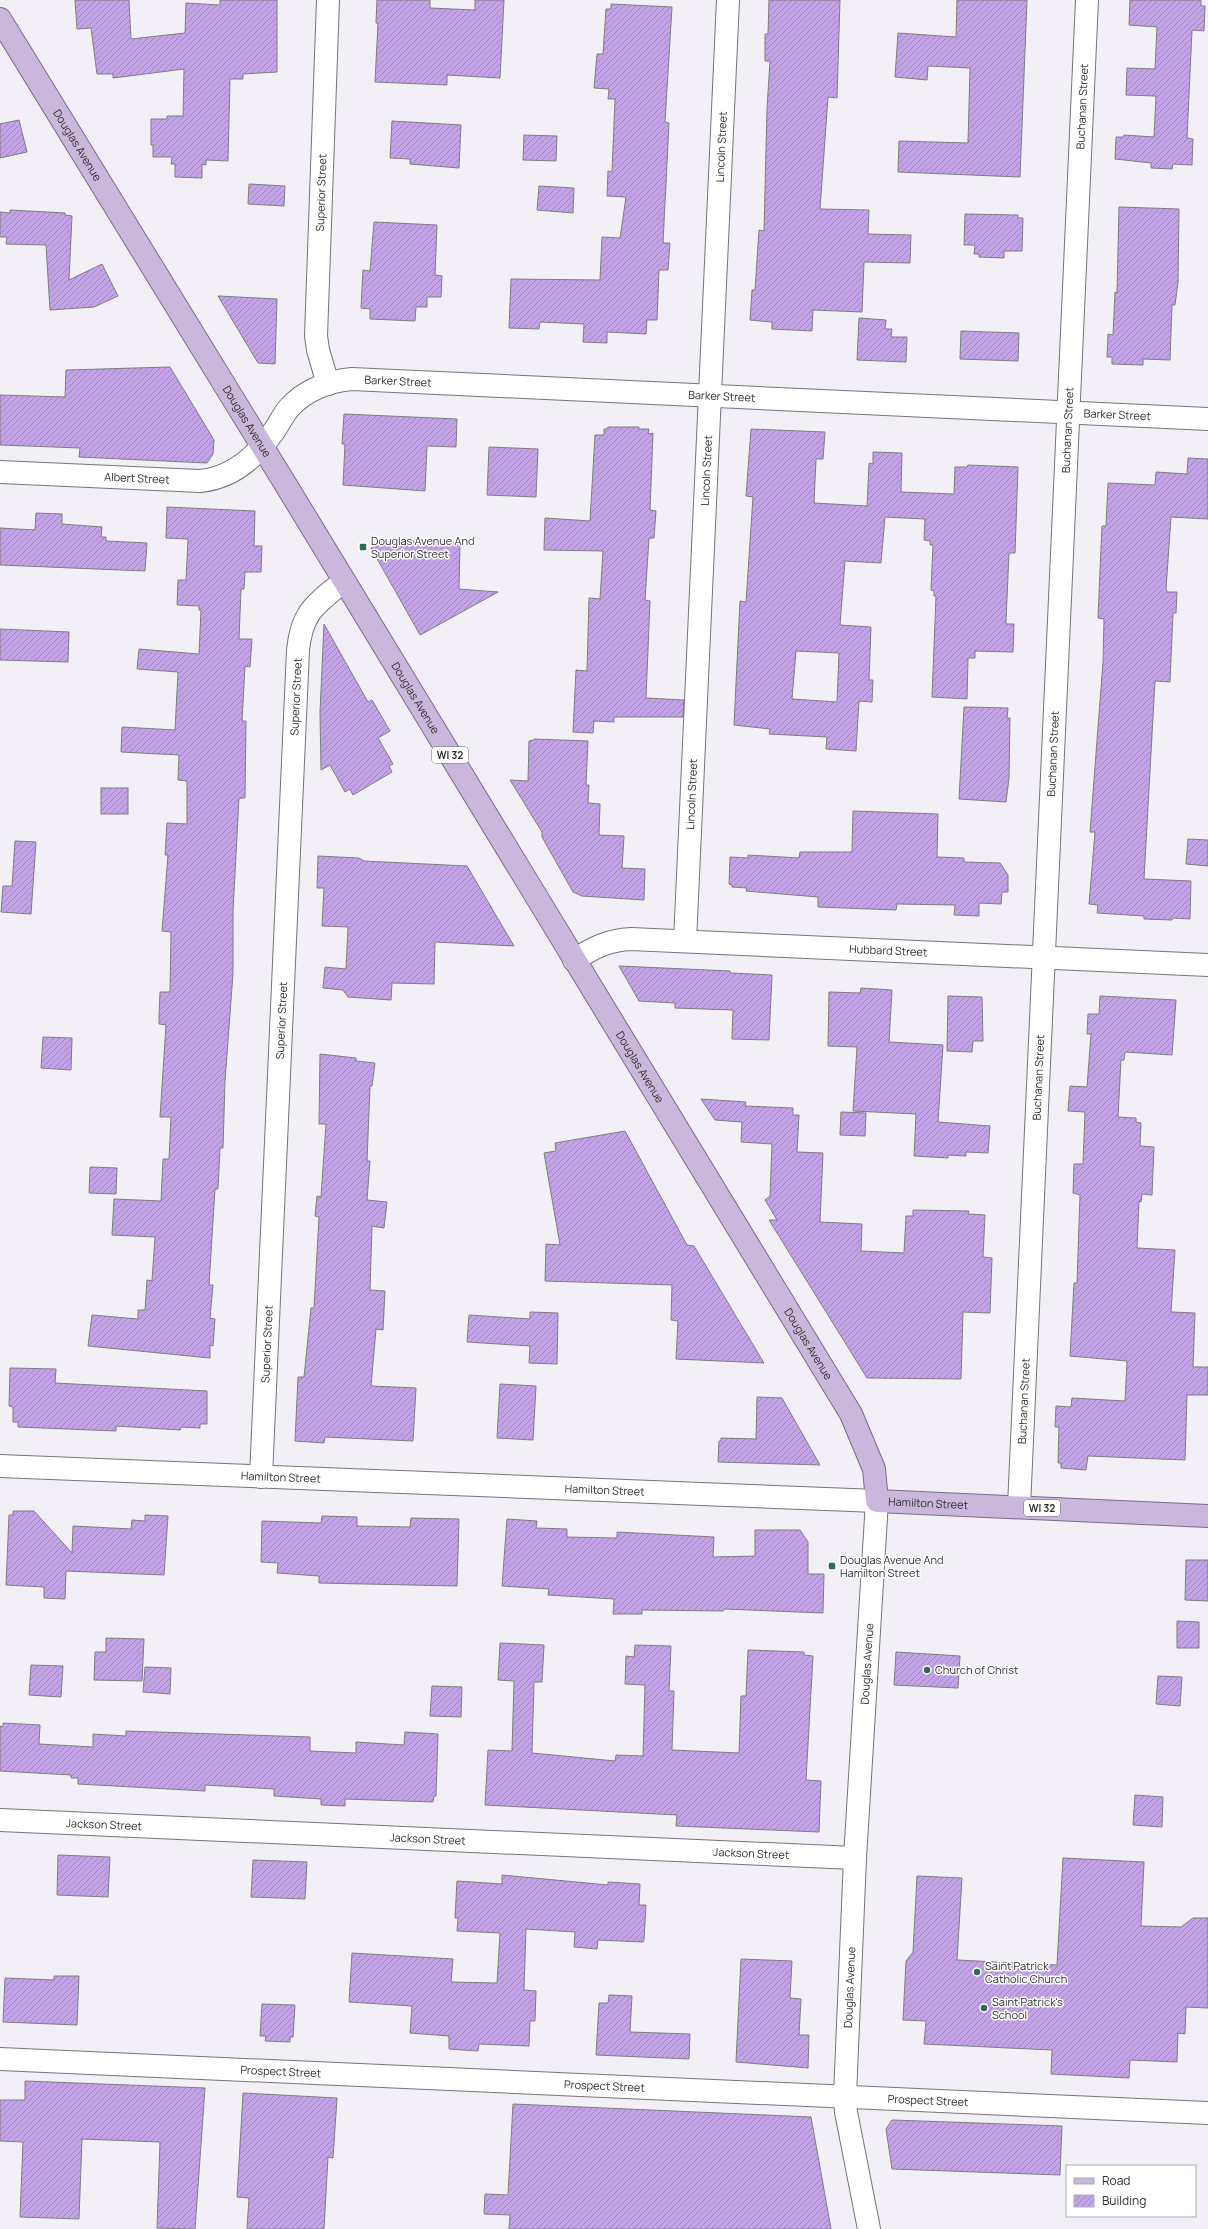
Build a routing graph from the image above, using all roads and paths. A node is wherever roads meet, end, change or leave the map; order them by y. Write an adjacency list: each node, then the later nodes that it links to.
1 (328, 0): 5 (street, Superior Street)
2 (728, 0): 6 (street, Lincoln Street)
3 (1086, 0): 7 (street, Buchanan Street)
4 (0, 19): 9 (main road, Douglas Avenue / WI 32)
5 (328, 384): 6 (street, Barker Street); 9 (street, Barker Street)
6 (710, 396): 7 (street, Barker Street); 12 (street, Lincoln Street)
7 (1068, 412): 8 (street, Barker Street); 13 (street, Buchanan Street)
8 (1208, 419)
9 (262, 446): 10 (street, Albert Street); 11 (main road, Douglas Avenue / WI 32)
10 (0, 472)
11 (344, 581): 14 (main road, Douglas Avenue / WI 32); 17 (street, Superior Street)
12 (685, 941): 13 (street, Hubbard Street); 14 (street, Hubbard Street)
13 (1044, 957): 15 (street, Hubbard Street); 19 (street, Buchanan Street)
14 (574, 960): 18 (main road, Douglas Avenue / WI 32)
15 (1208, 964)
16 (0, 1466): 17 (street, Hamilton Street)
17 (260, 1477): 18 (street, Hamilton Street)
18 (877, 1501): 19 (main road, Hamilton Street / WI 32); 22 (street, Douglas Avenue)
19 (1019, 1507): 20 (main road, Hamilton Street / WI 32)
20 (1208, 1516)
21 (0, 1820): 22 (street, Jackson Street)
22 (855, 1858): 24 (street, Douglas Avenue)
23 (0, 2059): 24 (street, Prospect Street)
24 (845, 2096): 25 (street, Prospect Street); 26 (street, Douglas Avenue)
25 (1208, 2113)
26 (869, 2229)

